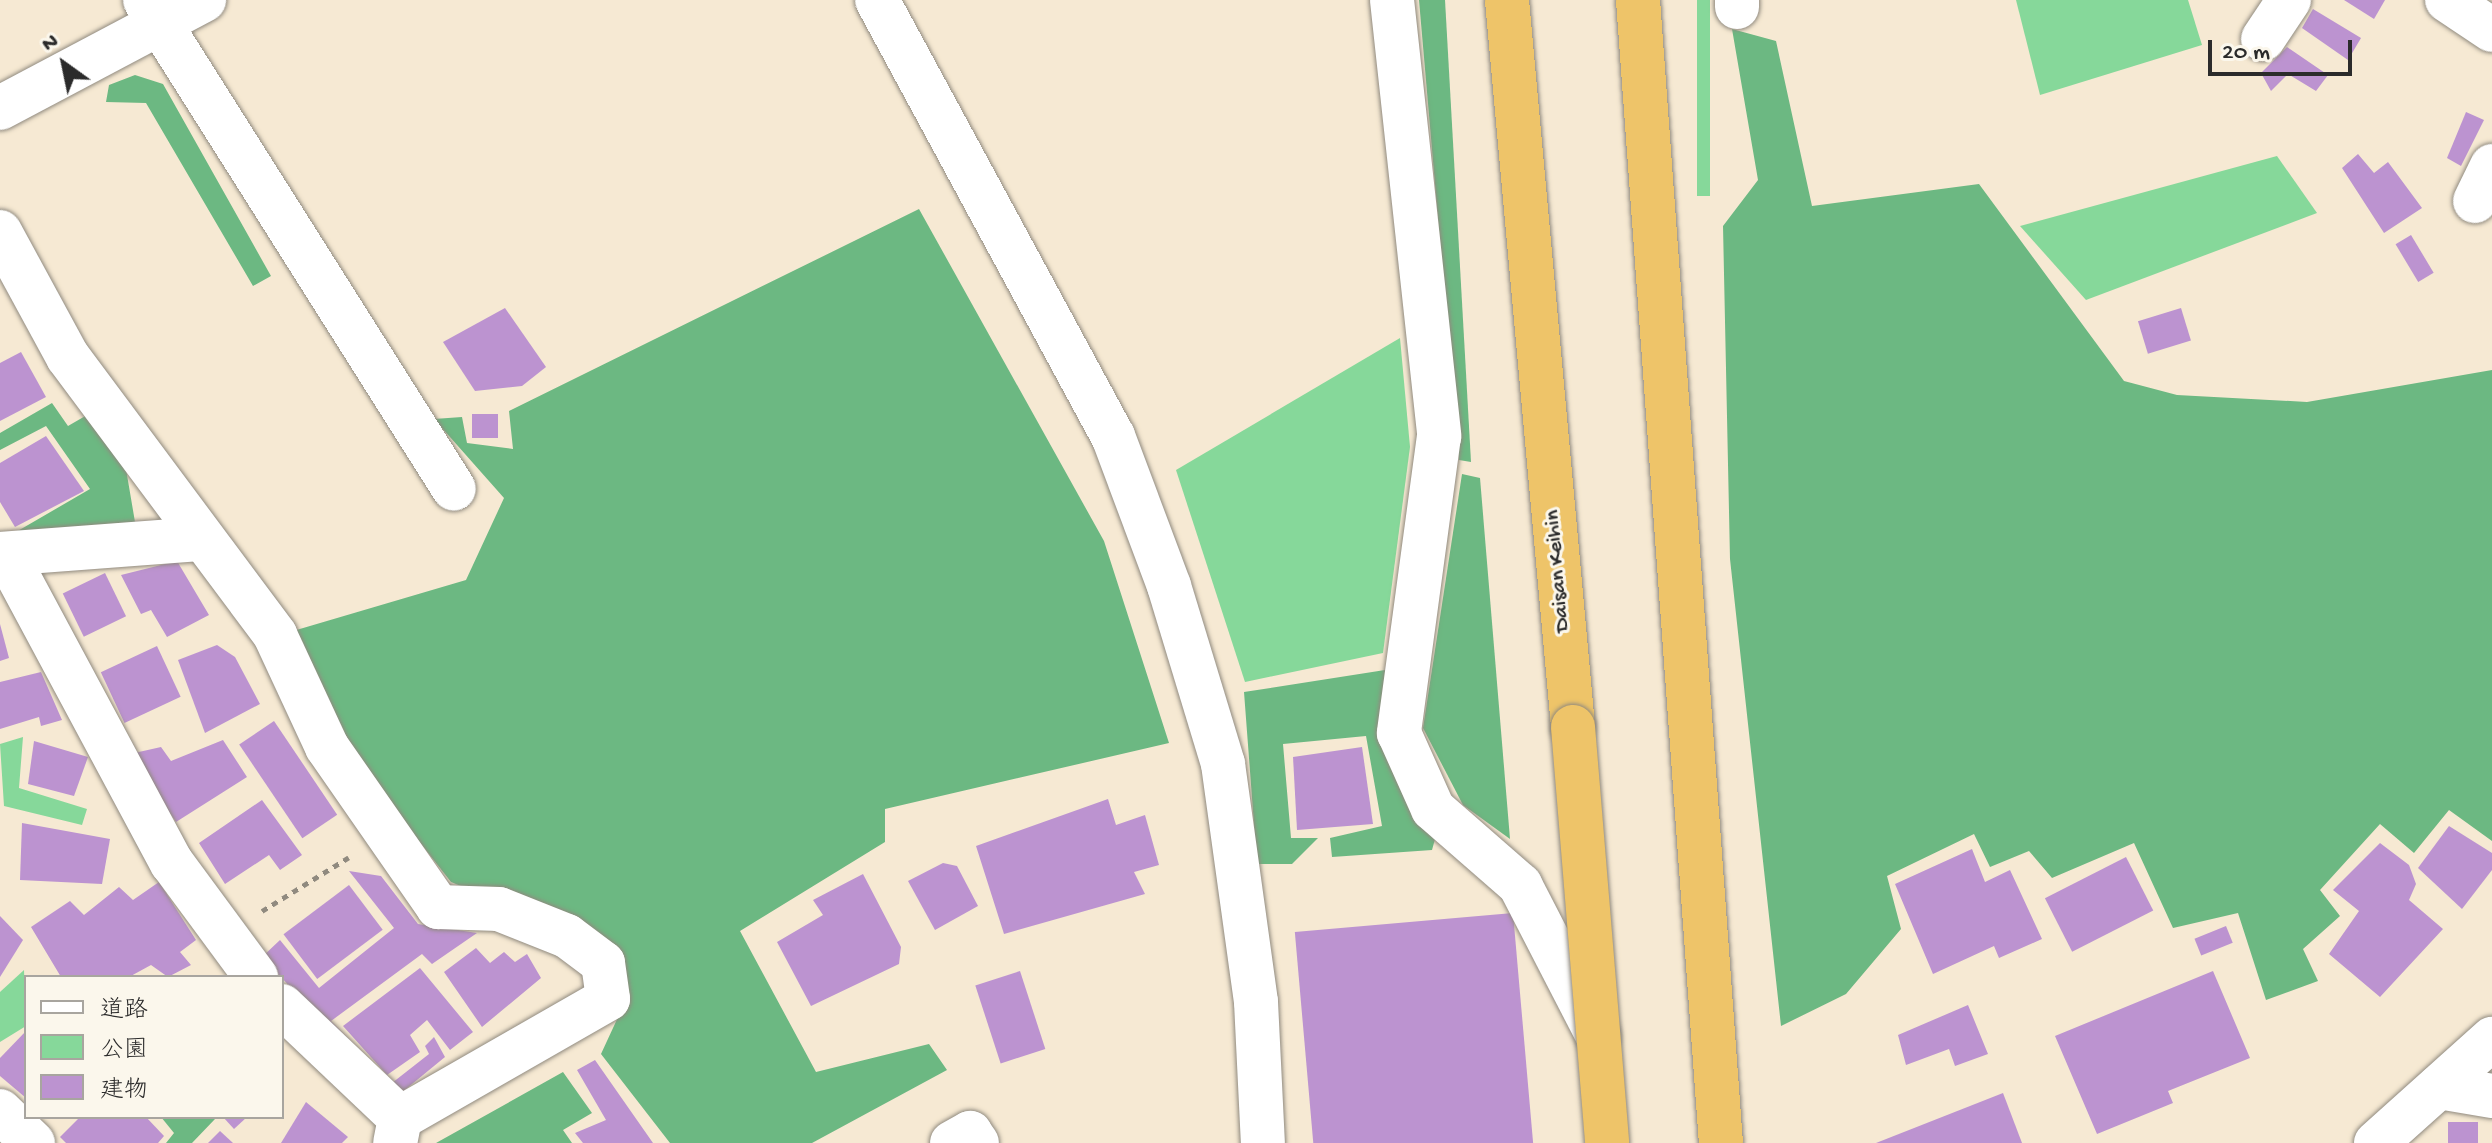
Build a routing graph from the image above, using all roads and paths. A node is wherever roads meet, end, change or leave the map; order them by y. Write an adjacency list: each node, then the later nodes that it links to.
1 (204, 0): 8 (street)
2 (877, 0): 29 (street)
3 (1392, 0): 31 (street)
4 (1507, 0): 30 (highway, Daisan Keihin, bridge)
5 (1638, 0): 32 (highway)
6 (2289, 0): 10 (street)
7 (2447, 0): 9 (street)
8 (151, 12): 11 (street); 13 (street)
9 (2492, 30)
10 (2263, 39)
11 (0, 107)
12 (0, 232): 14 (street)
13 (454, 489)
14 (199, 539): 15 (street); 16 (street)
15 (3, 554): 17 (street)
16 (384, 835): 17 (path); 24 (street)
17 (221, 937): 18 (street)
18 (254, 975)
19 (284, 1008): 24 (street)
20 (2492, 1039): 21 (street)
21 (2439, 1087): 22 (street); 25 (street)
22 (2492, 1096)
23 (0, 1111): 26 (street)
24 (397, 1131)
25 (2382, 1141)
26 (33, 1143)
27 (952, 1143): 28 (street)
28 (977, 1143)
29 (1263, 1143)
30 (1607, 1143)
31 (1626, 1143)
32 (1721, 1143)

